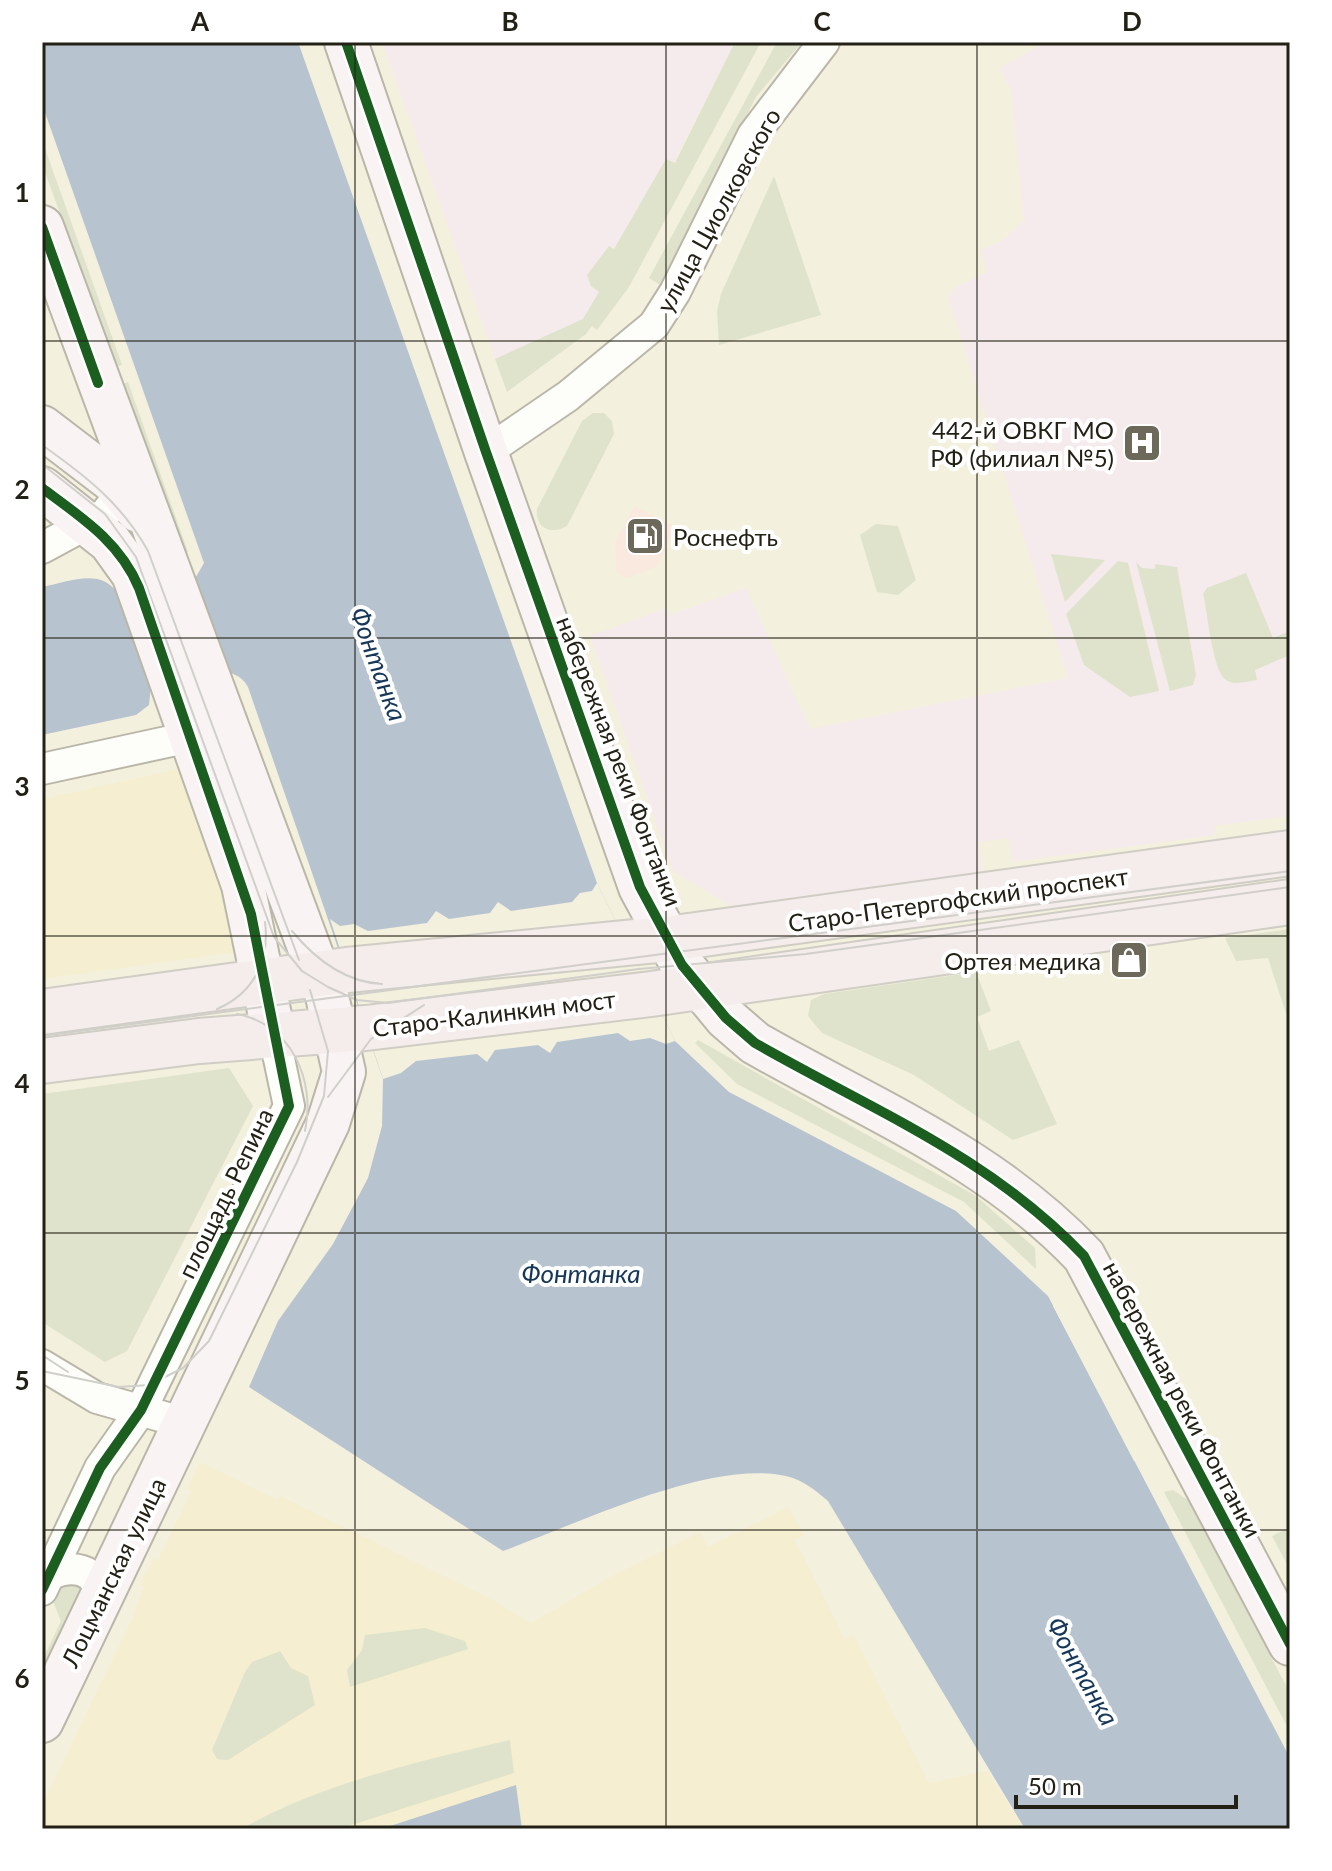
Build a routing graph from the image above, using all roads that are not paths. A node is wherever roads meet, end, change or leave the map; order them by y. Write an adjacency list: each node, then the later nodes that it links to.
1 (346, 42): 6 (street, набережная реки Фонтанки)
2 (824, 42): 6 (street, улица Циолковского)
3 (42, 227): 5 (street)
4 (42, 427): 7 (street)
5 (113, 427): 7 (street); 10 (street)
6 (486, 452): 17 (street, набережная реки Фонтанки)
7 (114, 482): 9 (street); 10 (street)
8 (42, 488): 9 (street)
9 (90, 523): 11 (street); 12 (street)
10 (149, 524): 12 (street)
11 (42, 548)
12 (155, 585): 13 (street)
13 (209, 732): 14 (street); 18 (street); 19 (street)
14 (42, 769)
15 (1290, 853): 17 (main road, Старо-Петергофский проспект)
16 (1290, 902): 20 (main road, Старо-Петергофский проспект)
17 (647, 941): 18 (main road); 20 (street, набережная реки Фонтанки)
18 (333, 972): 19 (main road); 23 (street)
19 (264, 983): 22 (main road); 24 (street, площадь Репина)
20 (700, 987): 21 (main road, Старо-Петергофский проспект); 31 (street, набережная реки Фонтанки)
21 (651, 994): 23 (main road, Старо-Калинкин мост)
22 (42, 1012)
23 (352, 1029): 24 (main road); 28 (street)
24 (274, 1035): 25 (main road); 27 (street, площадь Репина)
25 (42, 1061)
26 (42, 1365): 27 (street)
27 (141, 1410): 28 (street); 29 (street)
28 (185, 1423): 30 (street, Лоцманская улица)
29 (46, 1582): 30 (street)
30 (101, 1596): 32 (street, Лоцманская улица)
31 (1290, 1644)
32 (42, 1721)

